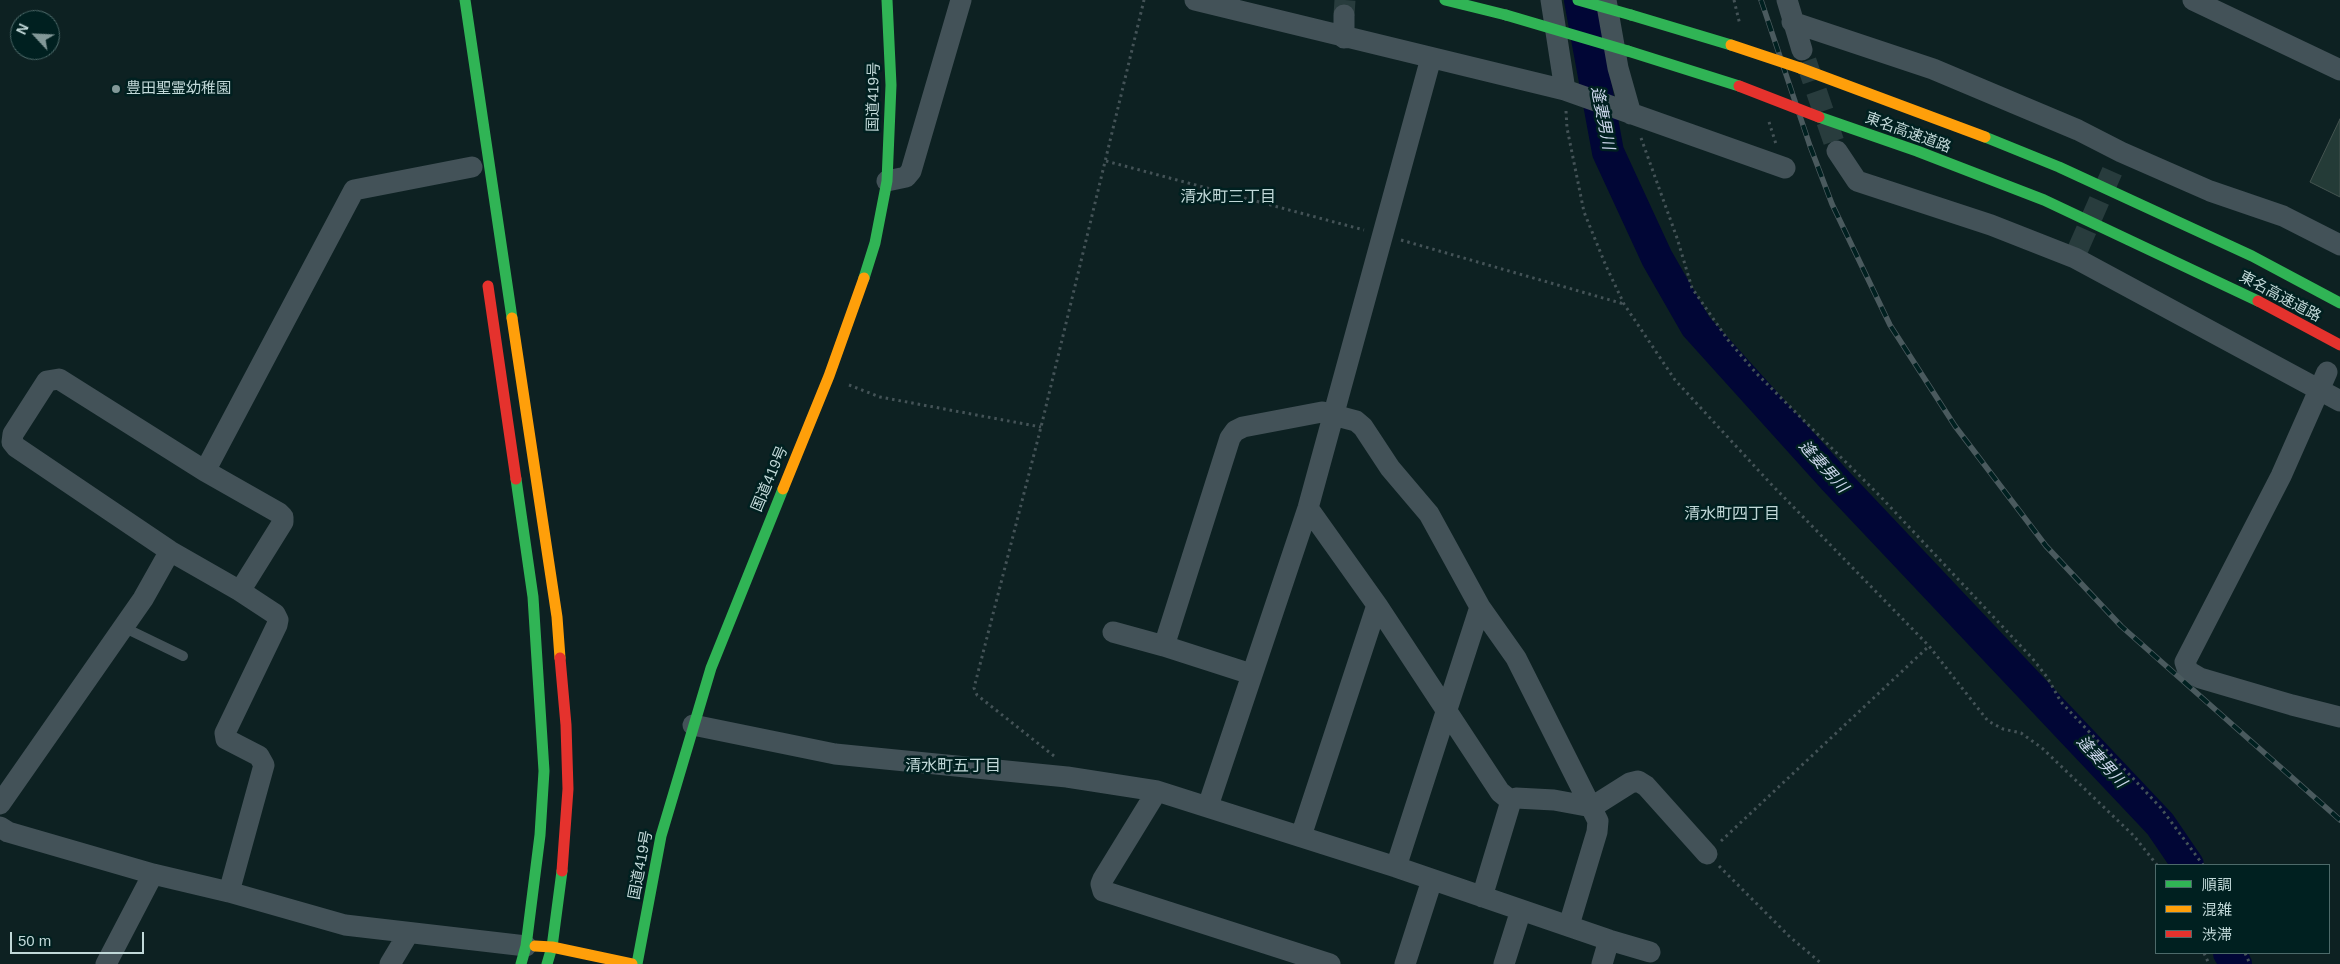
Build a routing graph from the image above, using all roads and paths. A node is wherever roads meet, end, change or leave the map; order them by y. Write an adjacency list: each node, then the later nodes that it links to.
1 (465, 0): 69 (main road)
2 (887, 0): 24 (main road, 国道419号)
3 (961, 0): 24 (street)
4 (1144, 0): 33 (path)
5 (1195, 0): 15 (street)
6 (1445, 0): 28 (main road, 東名高速道路, bridge)
7 (1551, 0): 19 (street)
8 (1578, 0): 17 (main road, 東名高速道路, bridge)
9 (1606, 0): 20 (street)
10 (1787, 0): 14 (street)
11 (2193, 0): 12 (street)
12 (2223, 6): 18 (street)
13 (1344, 15): 15 (street)
14 (1792, 22): 17 (street); 25 (street)
15 (1344, 38): 16 (street)
16 (1430, 58): 19 (street); 32 (street)
17 (1801, 59): 27 (main road, 東名高速道路)
18 (2340, 70)
19 (1568, 92): 20 (street); 43 (path)
20 (1626, 113): 23 (street); 59 (path)
21 (1837, 151): 30 (street)
22 (472, 167): 34 (street)
23 (1785, 168)
24 (887, 182): 29 (main road, 国道419号)
25 (2340, 244)
26 (487, 274): 71 (main road)
27 (2340, 303)
28 (2340, 345)
29 (829, 376): 33 (path); 48 (main road, 国道419号)
30 (2323, 380): 31 (street); 47 (street)
31 (2340, 401)
32 (1335, 415): 35 (street); 39 (street); 42 (street)
33 (1041, 427): 49 (path)
34 (205, 471): 36 (street); 37 (street)
35 (1308, 508): 38 (street); 45 (street)
36 (170, 551): 37 (street); 40 (street)
37 (240, 591): 63 (street)
38 (1377, 606): 46 (street); 56 (street)
39 (1480, 607): 46 (street); 54 (street)
40 (123, 627): 44 (lane); 52 (street)
41 (1113, 632): 42 (street)
42 (1164, 646): 45 (street)
43 (1929, 646): 57 (path); 58 (path)
44 (183, 656)
45 (1251, 674): 53 (street)
46 (1447, 712): 51 (street); 60 (street)
47 (2340, 717)
48 (693, 725): 49 (street); 76 (main road, 国道419号)
49 (1067, 778): 50 (street)
50 (1157, 791): 53 (street); 77 (street)
51 (1511, 801): 54 (street); 64 (street)
52 (0, 804)
53 (1208, 806): 56 (street)
54 (1592, 808): 57 (street); 66 (street)
55 (0, 827): 61 (street)
56 (1301, 836): 60 (street)
57 (1707, 854): 81 (path)
58 (2156, 864)
59 (2202, 864)
60 (1396, 867): 62 (street)
61 (153, 874): 63 (street); 72 (street)
62 (1432, 880): 64 (street); 78 (street)
63 (229, 892): 67 (street)
64 (1482, 897): 65 (street)
65 (1520, 910): 66 (street); 79 (street)
66 (1569, 926): 68 (street)
67 (408, 934): 71 (street); 73 (street)
68 (1609, 940): 70 (street); 80 (street)
69 (552, 947): 71 (main road); 74 (main road); 75 (main road)
70 (1650, 952)
71 (524, 955)
72 (106, 964)
73 (390, 964)
74 (547, 964)
75 (632, 964)
76 (638, 964)
77 (1330, 964)
78 (1405, 964)
79 (1504, 964)
80 (1602, 964)
81 (1822, 964)

